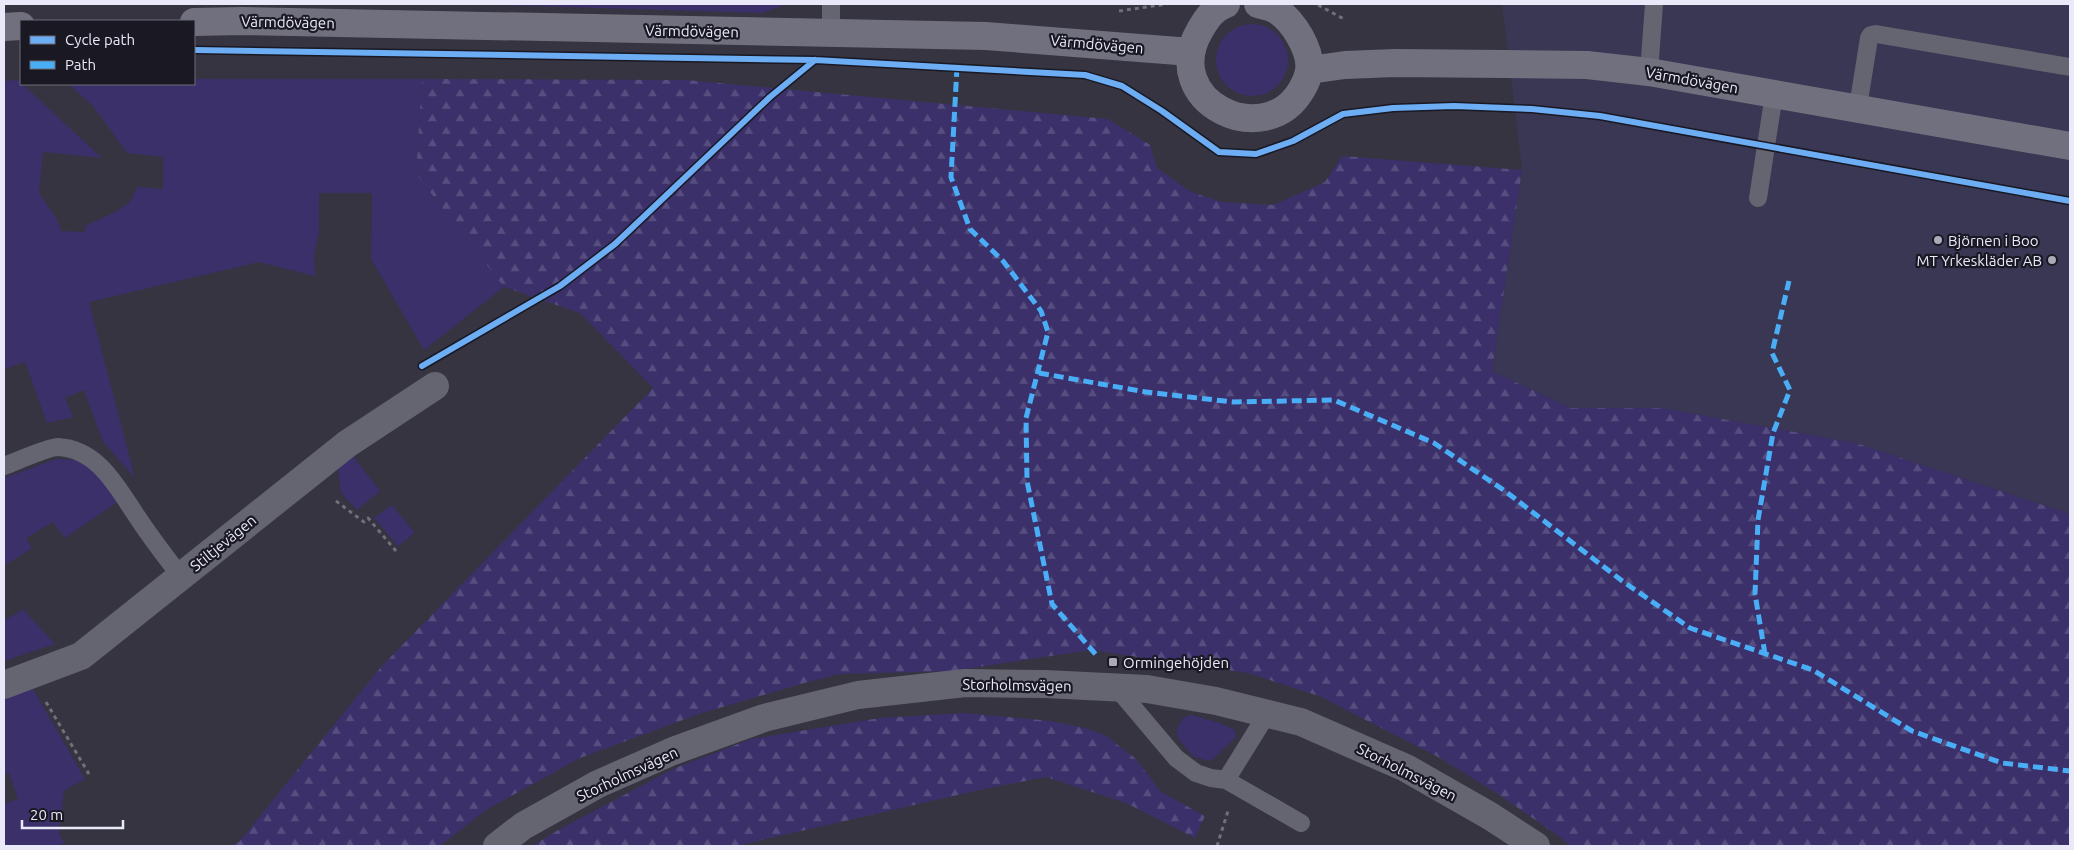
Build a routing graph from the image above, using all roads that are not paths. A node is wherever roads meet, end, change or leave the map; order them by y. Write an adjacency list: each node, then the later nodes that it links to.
1 (831, 4): 8 (lane)
2 (1226, 4): 9 (main road)
3 (1258, 4): 11 (main road)
4 (1654, 4): 12 (lane)
5 (195, 22): 8 (main road, Värmdövägen)
6 (20, 26): 7 (main road)
7 (4, 27)
8 (831, 33): 9 (main road, Värmdövägen)
9 (1191, 52): 11 (main road)
10 (2070, 67): 14 (lane)
11 (1309, 70): 12 (main road, Värmdövägen)
12 (1648, 72): 13 (main road, Värmdövägen)
13 (1774, 94): 14 (main road, Värmdövägen); 16 (lane)
14 (1858, 107): 15 (main road, Värmdövägen)
15 (2070, 146)
16 (1758, 198)
17 (435, 386): 19 (street, Stiltjevägen)
18 (4, 466): 19 (lane)
19 (181, 577): 20 (street, Stiltjevägen)
20 (4, 685)
21 (1116, 687): 22 (street, Storholmsvägen); 23 (lane); 25 (street, Storholmsvägen)
22 (1267, 714): 23 (lane); 26 (street, Storholmsvägen)
23 (1226, 780): 24 (lane)
24 (1301, 823)
25 (497, 846)
26 (1536, 846)

